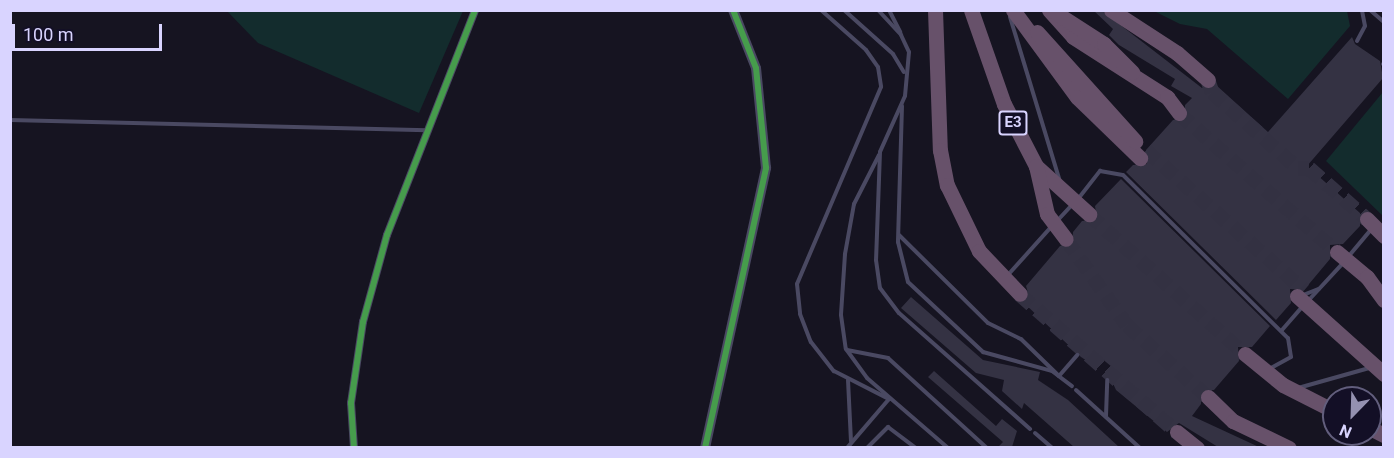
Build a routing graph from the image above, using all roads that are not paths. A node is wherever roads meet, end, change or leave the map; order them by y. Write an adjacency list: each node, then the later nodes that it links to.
1 (475, 10): 23 (street)
2 (733, 10): 60 (street)
3 (821, 10): 46 (lane)
4 (844, 10): 18 (lane)
5 (878, 10): 16 (lane)
6 (889, 10): 16 (lane)
7 (935, 10): 35 (highway)
8 (971, 10): 26 (highway, E3)
9 (1008, 10): 27 (lane)
10 (1111, 10): 19 (highway)
11 (1362, 10): 17 (lane)
12 (1370, 10): 15 (lane)
13 (1049, 11): 21 (highway)
14 (1018, 16): 25 (highway)
15 (1383, 22)
16 (901, 35): 18 (lane)
17 (1357, 41)
18 (904, 72): 20 (lane)
19 (1208, 80)
20 (902, 103): 24 (lane); 32 (lane)
21 (1182, 110)
22 (10, 120): 23 (lane)
23 (429, 130): 59 (street)
24 (880, 152): 40 (lane); 55 (lane)
25 (1143, 154)
26 (1036, 166): 27 (highway, E3); 30 (highway)
27 (1061, 189): 28 (highway, E3)
28 (1075, 202): 29 (highway, E3); 30 (lane); 39 (lane)
29 (1089, 214)
30 (1053, 226): 33 (highway); 35 (lane)
31 (1375, 227): 34 (lane)
32 (898, 234): 45 (lane); 45 (lane)
33 (1066, 239)
34 (1343, 253): 37 (lane); 38 (highway)
35 (1004, 279): 36 (highway)
36 (1020, 294)
37 (1306, 295): 39 (lane); 44 (highway)
38 (1383, 300)
39 (1282, 330): 43 (lane)
40 (846, 350): 52 (lane); 65 (lane)
41 (1245, 354): 43 (highway)
42 (1077, 355): 45 (lane)
43 (1265, 370): 50 (highway)
44 (1382, 373): 50 (lane)
45 (1059, 376): 48 (lane)
46 (848, 380): 52 (lane); 58 (lane)
47 (1107, 380): 54 (lane)
48 (1072, 386)
49 (1076, 390): 54 (lane)
50 (1292, 390): 53 (highway)
51 (1208, 397): 69 (highway)
52 (889, 399): 58 (lane); 64 (lane)
53 (1322, 405)
54 (1106, 416): 67 (lane)
55 (1030, 429)
56 (1177, 432): 68 (highway)
57 (1035, 433): 66 (lane)
58 (851, 442): 61 (lane)
59 (354, 447)
60 (705, 447)
61 (847, 447)
62 (868, 447): 63 (lane)
63 (916, 447)
64 (948, 447)
65 (987, 447)
66 (1052, 447)
67 (1140, 447)
68 (1197, 447)
69 (1289, 447)

